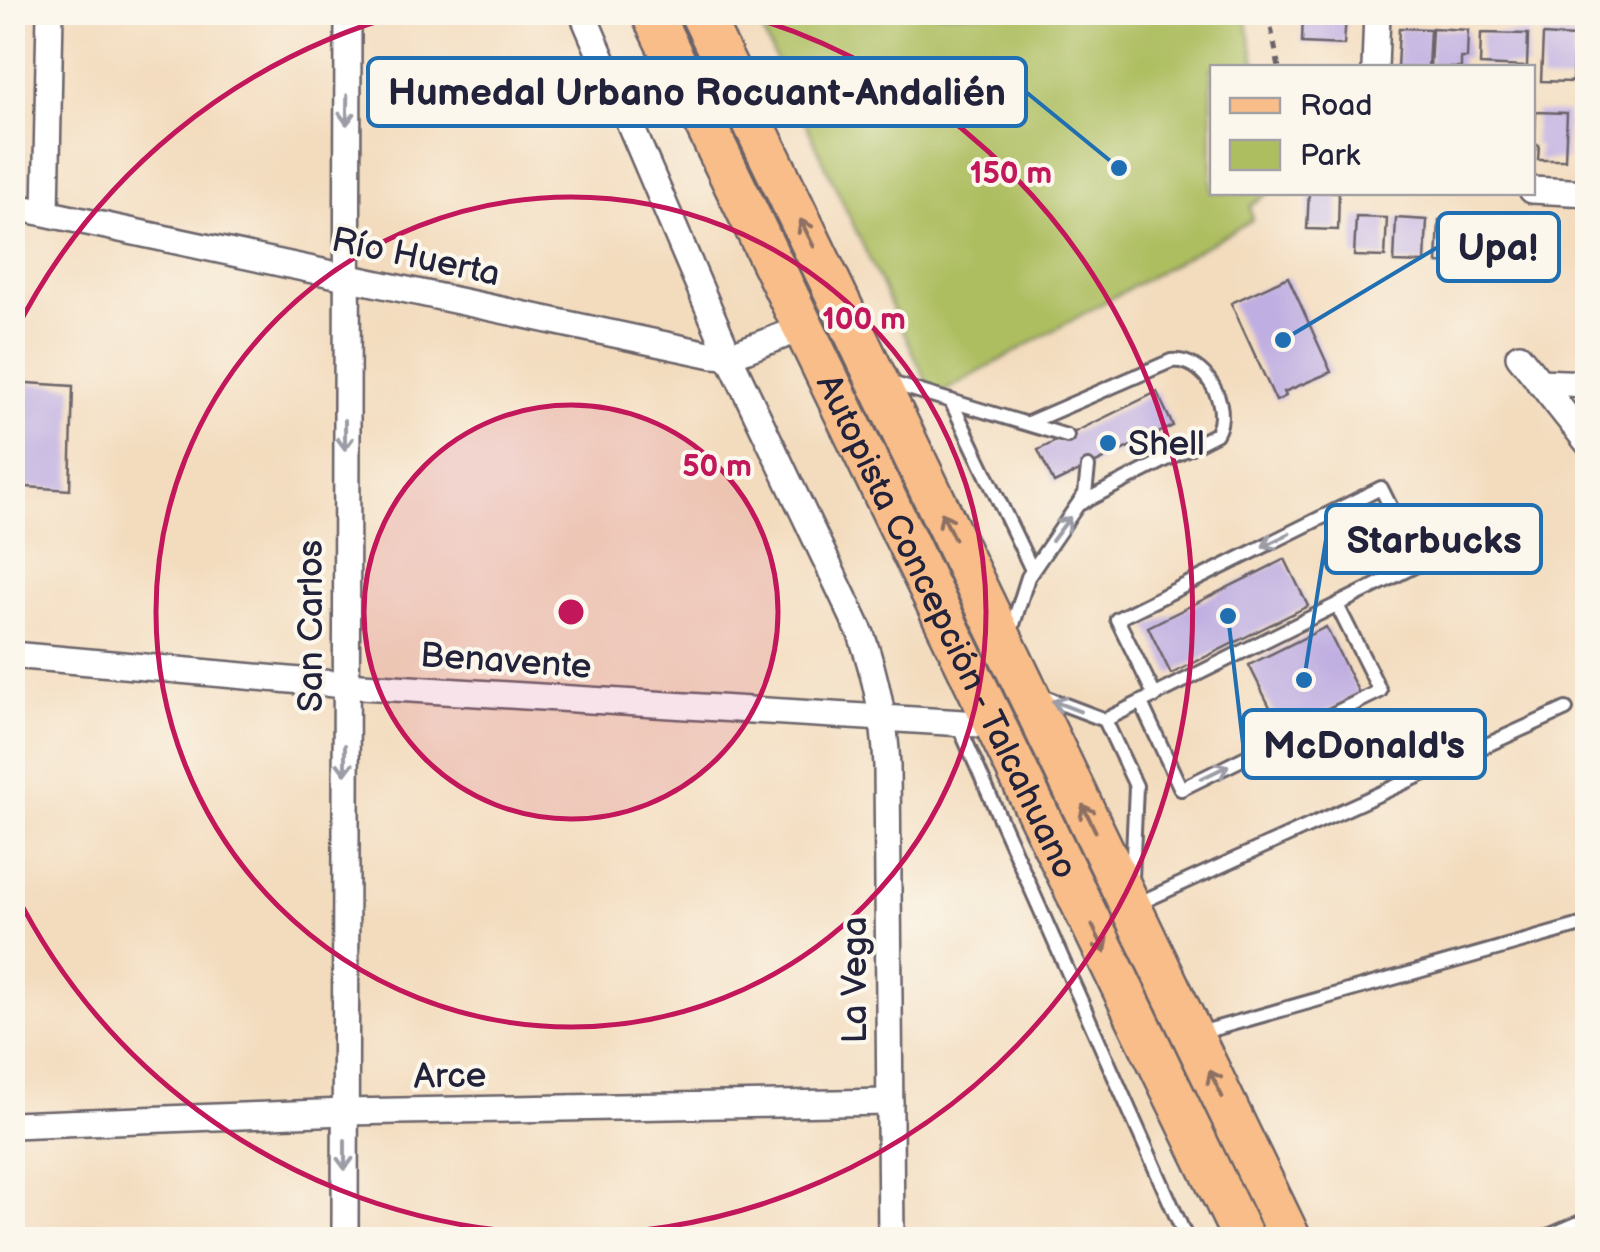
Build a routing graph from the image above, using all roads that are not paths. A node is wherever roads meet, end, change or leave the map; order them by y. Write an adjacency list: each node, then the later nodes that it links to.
1 (50, 12): 11 (street)
2 (348, 12): 12 (street, San Carlos, one-way to 12)
3 (582, 12): 14 (street, La Vega)
4 (651, 12): 13 (main road, Autopista Concepción - Talcahuano)
5 (700, 12): 16 (main road, Autopista Concepción - Talcahuano, one-way to 5)
6 (1378, 12): 7 (street)
7 (1375, 65)
8 (1535, 190): 9 (street)
9 (1588, 194)
10 (12, 206): 11 (street, Río Huerta)
11 (46, 212): 12 (street, Río Huerta)
12 (345, 276): 14 (street, Río Huerta); 29 (street, San Carlos, one-way to 29)
13 (802, 328): 14 (street, Río Huerta); 36 (main road, Autopista Concepción - Talcahuano)
14 (729, 356): 34 (street, La Vega)
15 (1519, 356): 17 (street)
16 (877, 380): 19 (lane); 27 (main road, Autopista Concepción - Talcahuano, one-way to 16)
17 (1546, 382): 18 (street); 22 (street)
18 (1588, 384)
19 (952, 401): 20 (lane); 25 (lane)
20 (1028, 423): 21 (lane); 24 (lane)
21 (1067, 436)
22 (1588, 443)
23 (1088, 467): 24 (lane)
24 (1080, 503): 25 (lane, one-way to 24)
25 (1032, 570): 27 (lane)
26 (1337, 604): 31 (lane); 31 (lane, one-way to 31); 32 (lane, one-way to 26)
27 (1007, 648): 30 (main road, Autopista Concepción - Talcahuano)
28 (12, 655): 29 (street, Benavente)
29 (345, 685): 34 (street, Benavente); 41 (street, San Carlos, one-way to 41)
30 (1027, 691): 35 (lane, one-way to 30); 37 (main road, Autopista Concepción - Talcahuano, one-way to 30)
31 (1155, 696): 32 (lane)
32 (1140, 702): 35 (lane)
33 (1566, 710): 37 (lane)
34 (883, 720): 36 (street, Benavente); 40 (street, La Vega)
35 (1105, 720): 37 (lane)
36 (977, 724): 46 (lane); 47 (main road, Autopista Concepción - Talcahuano, one-way to 47)
37 (1131, 906): 39 (main road, Autopista Concepción - Talcahuano)
38 (1588, 923): 39 (lane)
39 (1193, 1035): 48 (main road, Autopista Concepción - Talcahuano, one-way to 39)
40 (890, 1102): 41 (street, Arce); 45 (street, La Vega)
41 (346, 1112): 42 (street, Arce); 44 (street, San Carlos, one-way to 44)
42 (12, 1125)
43 (1588, 1219): 49 (lane)
44 (344, 1240)
45 (890, 1240)
46 (1188, 1240)
47 (1244, 1240)
48 (1291, 1240)
49 (1539, 1240)

